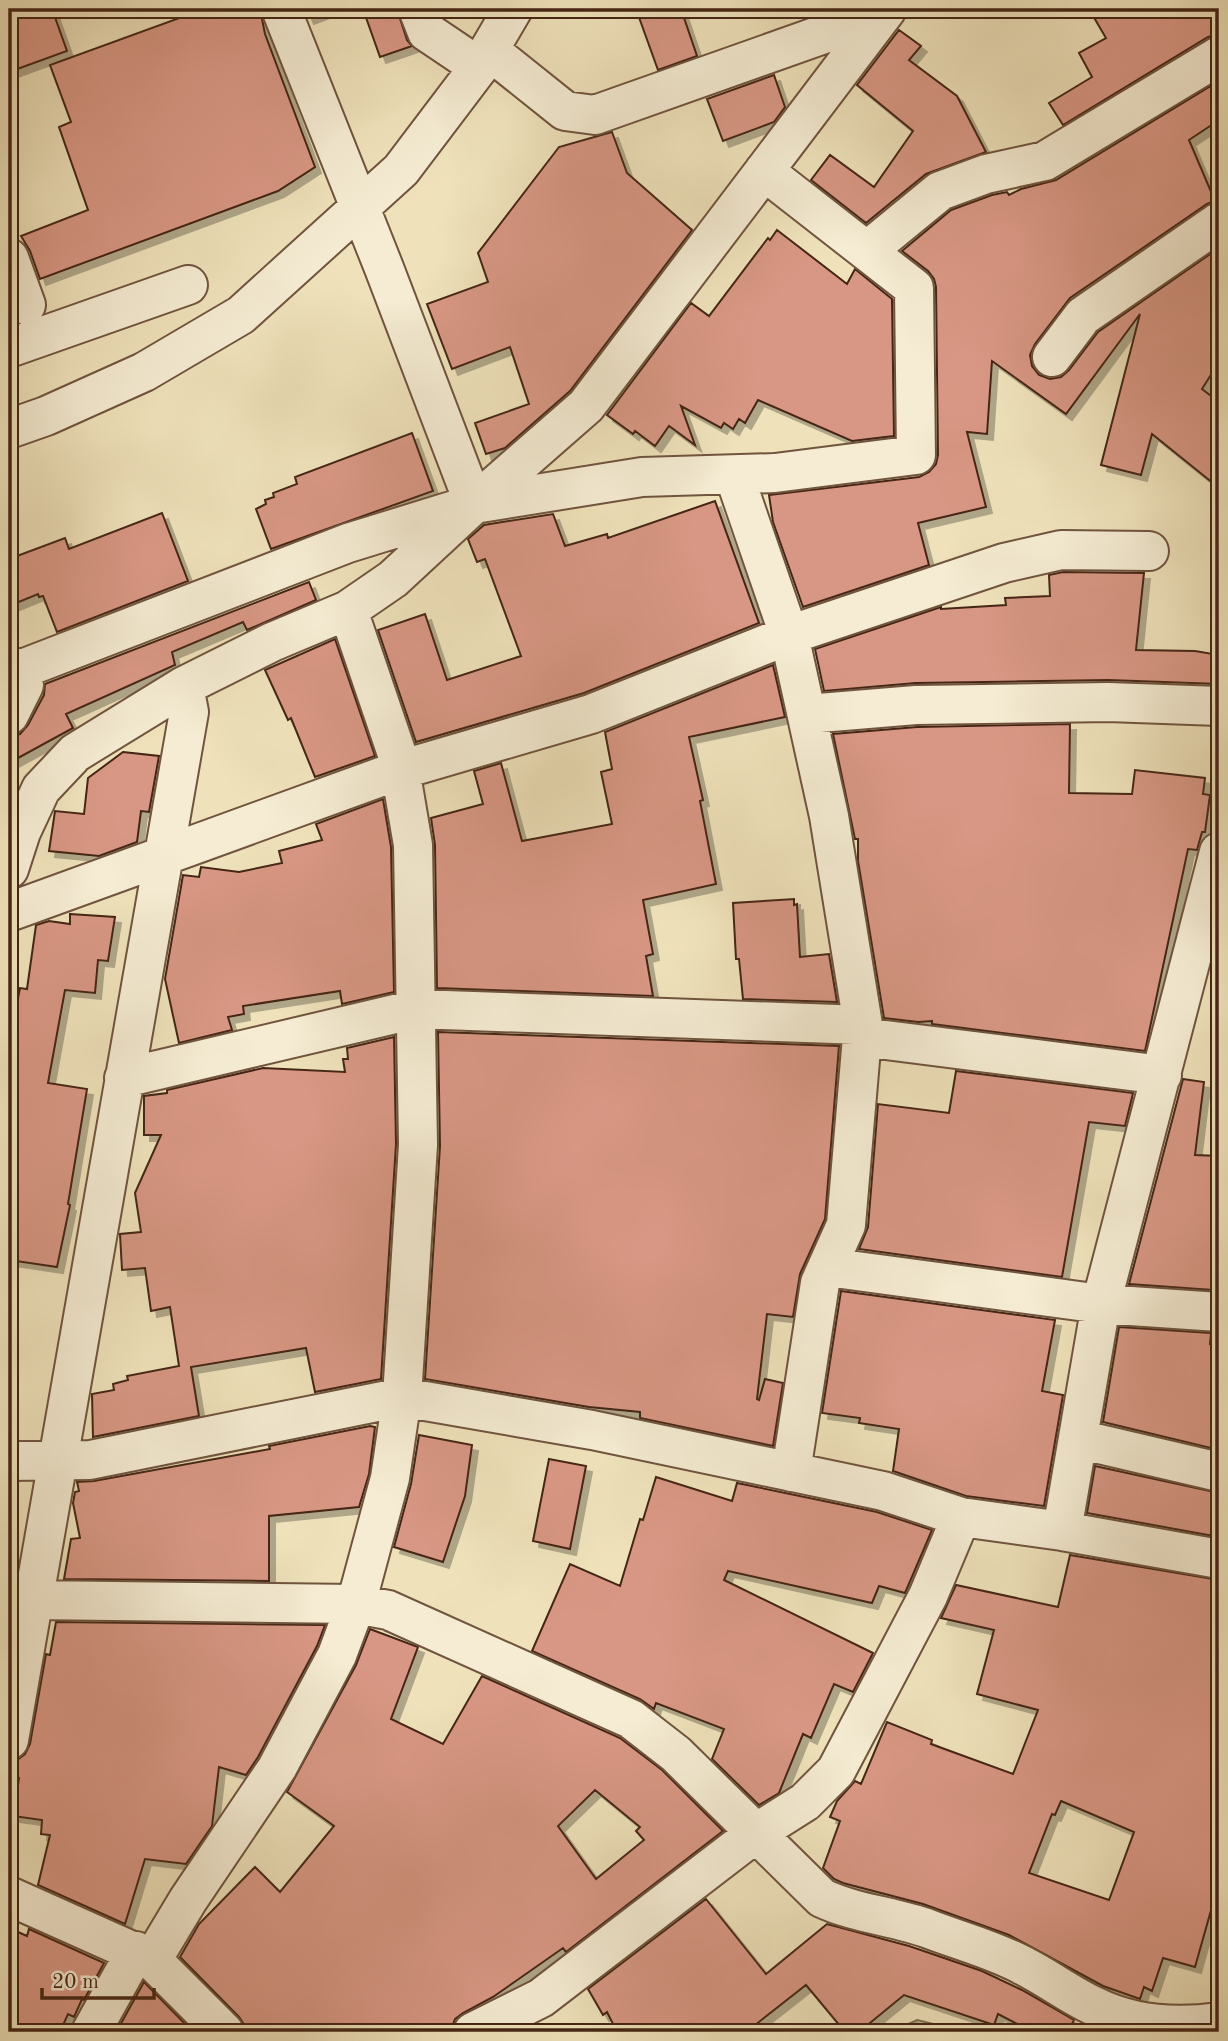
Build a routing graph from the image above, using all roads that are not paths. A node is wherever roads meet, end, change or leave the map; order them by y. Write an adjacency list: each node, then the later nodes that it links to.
1 (281, 9): 8 (street)
2 (418, 9): 6 (street)
3 (513, 9): 6 (street)
4 (882, 16): 6 (street); 7 (street)
5 (1219, 56): 10 (street)
6 (484, 59): 8 (street)
7 (764, 172): 10 (street); 18 (street)
8 (360, 207): 16 (street); 18 (street)
9 (1219, 222): 15 (street)
10 (867, 251): 17 (street)
11 (9, 258): 13 (street)
12 (188, 285): 14 (street)
13 (26, 305)
14 (9, 348)
15 (1052, 357)
16 (9, 429)
17 (734, 475): 18 (street); 21 (street)
18 (474, 504): 20 (street); 22 (street)
19 (1149, 551): 21 (street)
20 (348, 610): 23 (street); 27 (street)
21 (789, 635): 25 (street); 27 (street)
22 (14, 671): 26 (street)
23 (184, 686): 29 (street); 30 (street)
24 (1219, 706): 25 (street)
25 (807, 714): 33 (street)
26 (9, 715)
27 (400, 770): 29 (street); 32 (street)
28 (1219, 852): 34 (street)
29 (163, 857): 31 (street); 35 (street)
30 (9, 869)
31 (9, 912)
32 (416, 1009): 33 (street); 35 (street); 39 (street)
33 (862, 1031): 34 (street); 36 (street)
34 (1162, 1075): 37 (street)
35 (124, 1078): 42 (street)
36 (827, 1267): 37 (street); 43 (street)
37 (1101, 1304): 38 (street); 40 (street)
38 (1219, 1312)
39 (402, 1397): 42 (street); 43 (street); 49 (street)
40 (1077, 1439): 44 (street); 46 (street)
41 (9, 1461): 42 (street)
42 (56, 1462): 48 (street)
43 (791, 1472): 45 (street)
44 (1219, 1472)
45 (961, 1517): 46 (street); 51 (street)
46 (1062, 1531): 47 (street)
47 (1219, 1559)
48 (20, 1598): 49 (street); 50 (street)
49 (356, 1604): 51 (street); 53 (street)
50 (9, 1740)
51 (756, 1833): 54 (street); 57 (street)
52 (9, 1896): 53 (street)
53 (144, 1955): 55 (street); 56 (street)
54 (1219, 2022)
55 (91, 2032)
56 (224, 2032)
57 (473, 2032)

